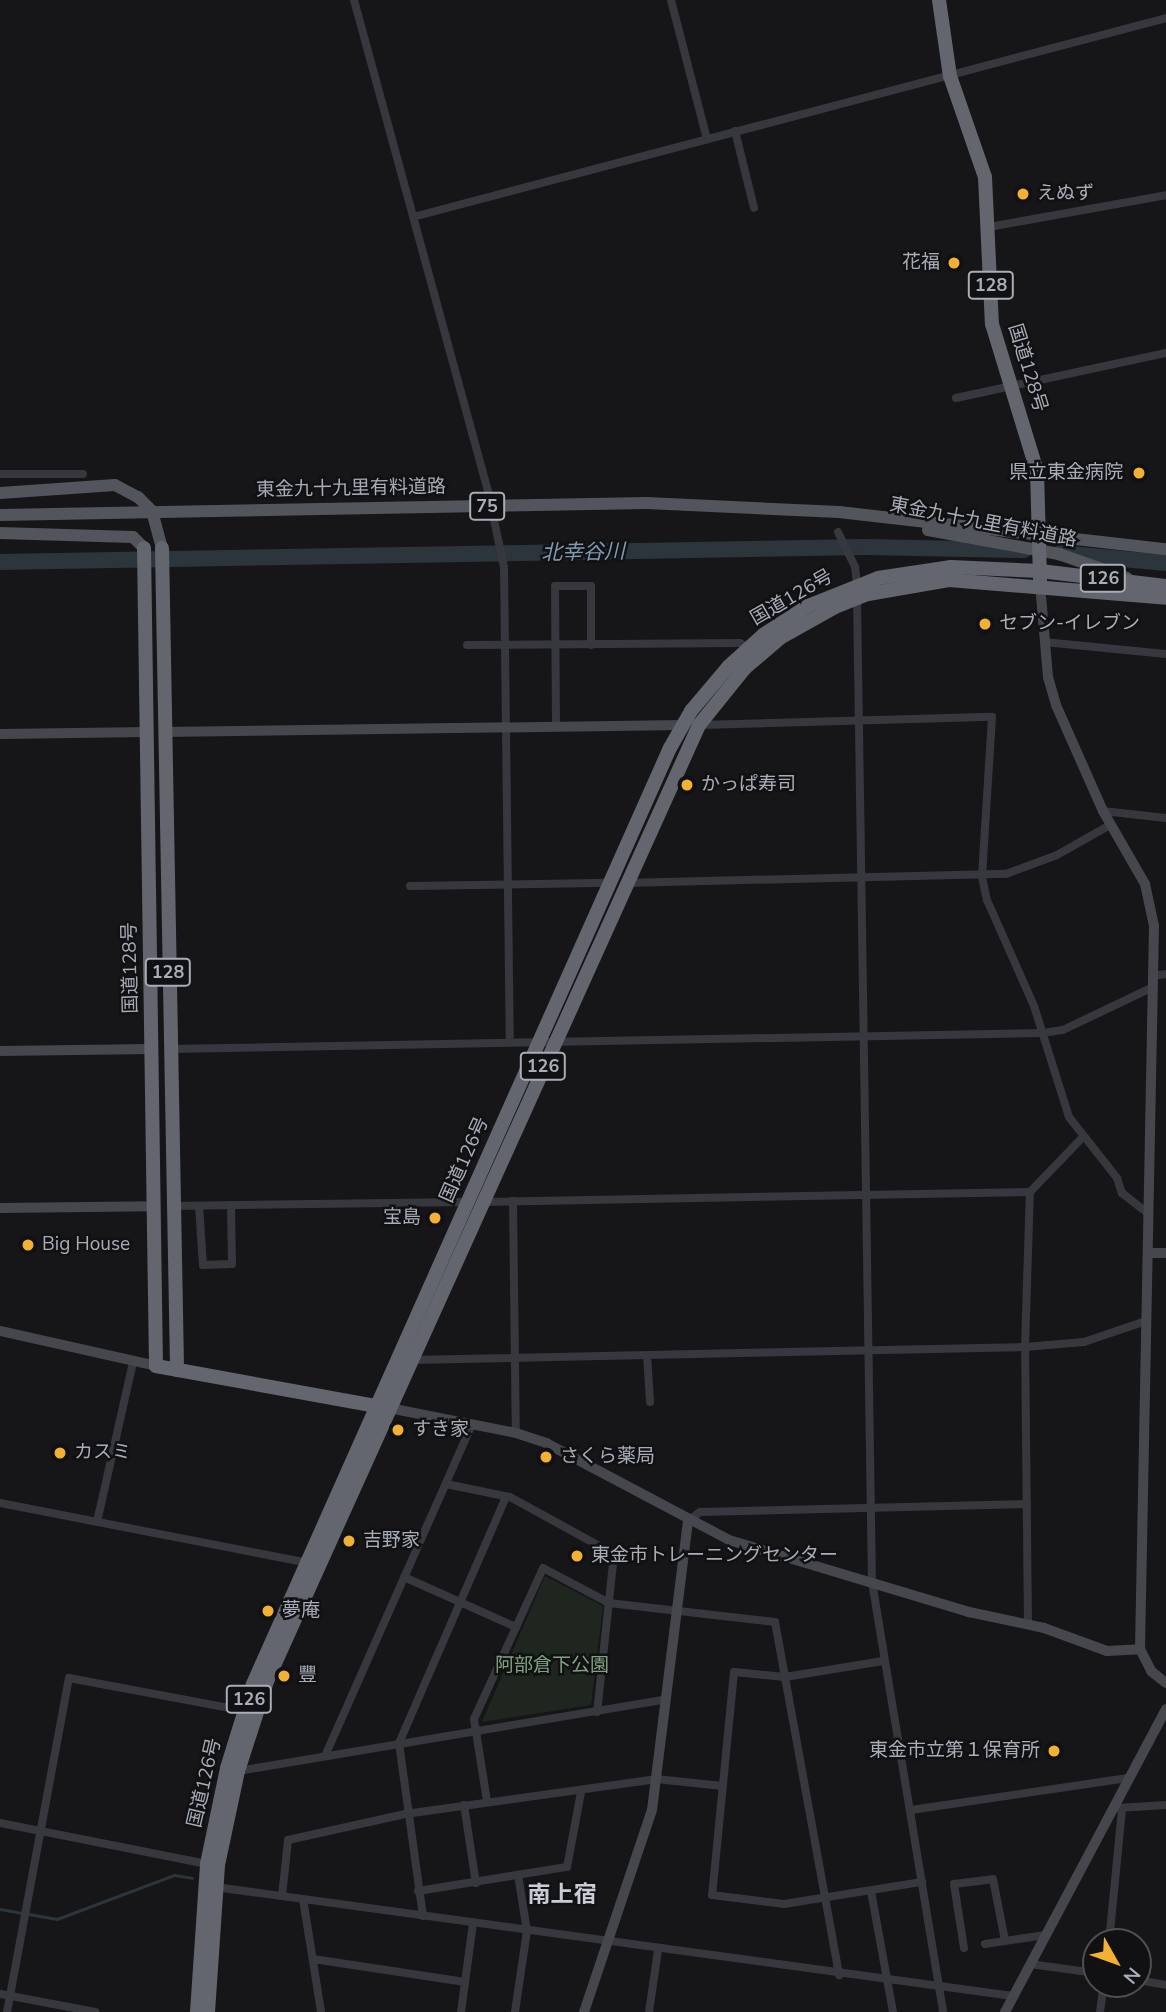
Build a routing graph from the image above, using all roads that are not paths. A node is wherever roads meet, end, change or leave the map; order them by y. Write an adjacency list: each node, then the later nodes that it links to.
1 (354, 0): 10 (street)
2 (671, 0): 7 (street)
3 (939, 0): 5 (highway, 国道128号 / 128)
4 (1166, 18): 5 (street)
5 (950, 76): 6 (street); 11 (highway, 国道128号 / 128)
6 (735, 131): 7 (street); 9 (street)
7 (707, 139): 10 (street)
8 (1166, 195): 11 (street)
9 (754, 208)
10 (413, 217): 17 (street)
11 (989, 227): 13 (highway, 国道128号 / 128)
12 (1166, 353): 13 (street)
13 (1011, 386): 14 (street); 29 (highway, 国道128号 / 128)
14 (956, 398)
15 (0, 474): 16 (street)
16 (83, 474)
17 (488, 491)
18 (0, 493): 25 (main road)
19 (785, 510): 20 (main road, 東金九十九里有料道路 / 75); 26 (main road, 東金九十九里有料道路 / 75); 32 (main road, 東金九十九里有料道路 / 75)
20 (0, 514)
21 (493, 515): 35 (street)
22 (838, 532): 31 (street)
23 (0, 533): 24 (main road)
24 (144, 548): 28 (highway, 国道128号 / 128)
25 (162, 548): 27 (highway, 国道128号 / 128)
26 (1166, 549)
27 (162, 575): 28 (highway); 46 (highway, 国道128号 / 128)
28 (145, 576): 45 (highway, 国道128号 / 128)
29 (1040, 578): 30 (highway, 126); 31 (highway, 国道126号 / 126); 32 (highway, 126); 33 (street)
30 (1166, 586)
31 (857, 591): 38 (highway, 国道126号 / 126); 40 (street); 41 (highway, 国道126号 / 126)
32 (1166, 598)
33 (1044, 642): 39 (street); 48 (street)
34 (467, 645): 35 (street)
35 (504, 645): 36 (street); 43 (street)
36 (556, 645): 37 (street); 37 (street); 44 (street)
37 (591, 645): 38 (street)
38 (747, 648): 42 (highway, 国道126号 / 126)
39 (1166, 654)
40 (860, 721): 41 (street); 51 (street); 52 (street)
41 (699, 724): 42 (street); 54 (highway, 国道126号 / 126)
42 (683, 725): 44 (street); 53 (highway, 国道126号 / 126)
43 (505, 726): 44 (street); 46 (street); 55 (street)
44 (556, 726)
45 (148, 732): 46 (highway); 47 (street); 57 (highway, 国道128号 / 128)
46 (164, 732): 58 (highway, 国道128号 / 128)
47 (0, 734)
48 (1102, 811): 49 (street); 50 (street)
49 (1166, 818)
50 (1110, 825): 52 (street); 60 (street)
51 (863, 877): 52 (street); 54 (street); 62 (street)
52 (982, 877): 61 (street)
53 (610, 883): 55 (street); 63 (highway, 国道126号 / 126)
54 (625, 883): 63 (highway, 国道126号 / 126)
55 (507, 885): 56 (street); 64 (street)
56 (410, 886)
57 (149, 891): 58 (highway); 65 (highway, 国道128号 / 128)
58 (167, 891): 66 (highway, 国道128号 / 128)
59 (1166, 974): 60 (street)
60 (1153, 981): 61 (street); 79 (street)
61 (1043, 1033): 62 (street); 68 (street)
62 (864, 1037): 63 (street); 70 (street)
63 (547, 1041): 64 (street); 72 (highway, 国道126号 / 126); 73 (highway, 国道126号 / 126)
64 (510, 1042): 66 (street)
65 (151, 1049): 66 (highway); 67 (street); 75 (highway, 国道128号 / 128)
66 (169, 1049): 76 (highway, 国道128号 / 128)
67 (0, 1051)
68 (1083, 1137): 69 (street); 79 (street)
69 (1030, 1192): 70 (street); 84 (street)
70 (866, 1193): 71 (street); 85 (street)
71 (513, 1201): 73 (street); 87 (street)
72 (467, 1202): 74 (street); 93 (highway, 国道126号 / 126)
73 (482, 1202): 88 (highway, 国道126号 / 126)
74 (231, 1205): 77 (street); 77 (street)
75 (153, 1206): 76 (highway); 78 (street); 90 (highway, 国道128号 / 128)
76 (173, 1206): 77 (street); 91 (highway, 国道128号 / 128)
77 (199, 1206)
78 (0, 1208)
79 (1148, 1213): 81 (street)
80 (1166, 1252): 81 (street)
81 (1148, 1253): 82 (street)
82 (1146, 1321): 84 (street); 111 (street)
83 (0, 1331): 89 (street)
84 (1025, 1347): 85 (street); 99 (street)
85 (869, 1350): 86 (street); 100 (street)
86 (647, 1355): 87 (street); 92 (street)
87 (515, 1357): 88 (street); 95 (street)
88 (410, 1360): 93 (highway, 国道126号 / 126)
89 (133, 1362): 90 (street); 102 (street)
90 (156, 1366): 91 (highway)
91 (177, 1370): 93 (highway)
92 (650, 1402)
93 (383, 1407): 94 (street); 103 (highway, 国道126号 / 126); 122 (highway, 国道126号 / 126)
94 (472, 1424): 95 (street); 96 (street)
95 (516, 1433): 101 (street)
96 (446, 1484): 97 (street); 104 (street)
97 (506, 1497): 106 (street); 107 (street)
98 (0, 1503): 102 (street)
99 (1027, 1504): 100 (street); 109 (street)
100 (874, 1509): 101 (street); 105 (street)
101 (688, 1521): 105 (street); 108 (street)
102 (97, 1522): 103 (street)
103 (308, 1563): 117 (highway, 国道126号 / 126)
104 (404, 1577): 106 (street); 121 (street)
105 (873, 1582): 109 (street); 112 (street)
106 (459, 1603): 110 (street); 120 (street)
107 (609, 1603): 108 (street); 110 (street); 118 (street)
108 (675, 1610): 113 (street); 115 (street)
109 (1028, 1624): 111 (street)
110 (516, 1628): 119 (street)
111 (1140, 1648): 114 (street)
112 (883, 1661): 113 (street); 131 (street)
113 (785, 1677): 125 (street); 144 (street)
114 (1166, 1684)
115 (666, 1699): 118 (street); 124 (street)
116 (1166, 1709): 123 (street)
117 (245, 1711): 134 (street); 135 (highway, 国道126号 / 126)
118 (597, 1712): 119 (street)
119 (476, 1731): 120 (street); 127 (street)
120 (399, 1743): 121 (street); 132 (street)
121 (325, 1756): 122 (street)
122 (238, 1770): 139 (highway, 国道126号 / 126)
123 (1128, 1778): 130 (street); 131 (street)
124 (656, 1779): 125 (street); 126 (street); 151 (street)
125 (723, 1786): 144 (street)
126 (581, 1792): 127 (street); 136 (street)
127 (487, 1801): 128 (street)
128 (464, 1805): 132 (street); 138 (street)
129 (1166, 1805): 130 (street)
130 (1117, 1808): 147 (street); 149 (street)
131 (911, 1810): 137 (street)
132 (405, 1814): 140 (street); 142 (street)
133 (0, 1822): 134 (street)
134 (39, 1830): 135 (street); 163 (street)
135 (207, 1864): 168 (highway, 国道126号 / 126)
136 (519, 1875): 138 (street); 148 (street)
137 (922, 1882): 141 (street); 161 (street)
138 (477, 1883): 140 (street)
139 (215, 1887): 142 (street); 169 (highway, 国道126号 / 126)
140 (418, 1891): 145 (street)
141 (871, 1891): 144 (street); 160 (street)
142 (282, 1896): 143 (street)
143 (303, 1899): 145 (street); 155 (street)
144 (825, 1899): 158 (street)
145 (423, 1916): 146 (street)
146 (473, 1923): 148 (street); 159 (street)
147 (1110, 1928)
148 (527, 1931): 151 (street); 172 (street)
149 (1045, 1935): 150 (street); 156 (street)
150 (1005, 1941): 152 (street); 153 (street)
151 (604, 1942): 154 (street); 173 (street)
152 (985, 1944)
153 (964, 1948)
154 (657, 1950): 158 (street); 174 (street)
155 (313, 1959): 159 (street); 170 (street)
156 (1030, 1964): 157 (street); 164 (street)
157 (1082, 1971)
158 (839, 1975): 160 (street)
159 (465, 1982): 171 (street)
160 (889, 1983): 161 (street); 175 (street)
161 (938, 1990): 164 (street); 176 (street)
162 (0, 1994): 163 (street)
163 (10, 1996): 165 (street); 166 (street)
164 (1013, 1996): 177 (street)
165 (83, 2011): 167 (street)
166 (7, 2012)
167 (95, 2012)
168 (197, 2012)
169 (208, 2012)
170 (321, 2012)
171 (461, 2012)
172 (515, 2012)
173 (584, 2012)
174 (649, 2012)
175 (893, 2012)
176 (943, 2012)
177 (1004, 2012)

